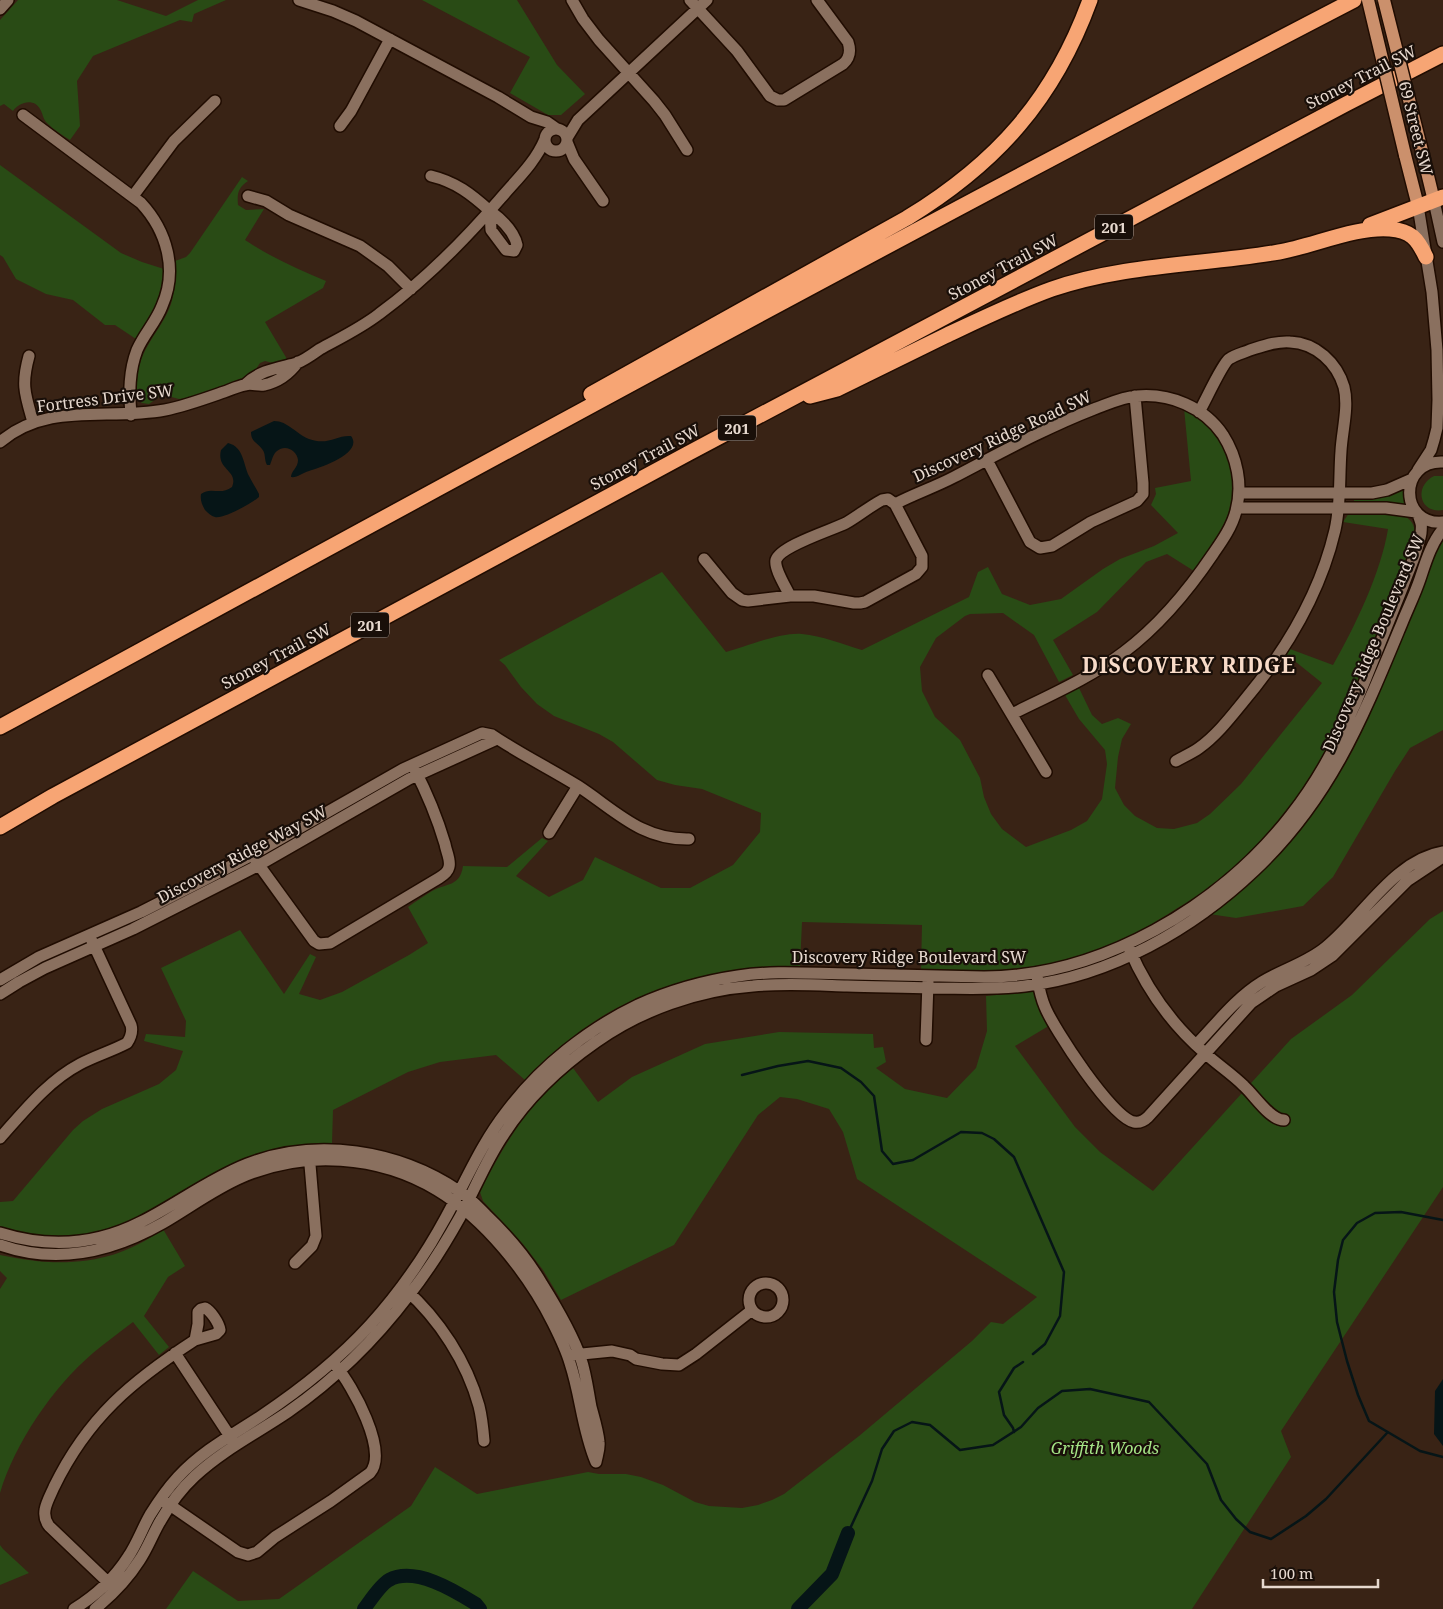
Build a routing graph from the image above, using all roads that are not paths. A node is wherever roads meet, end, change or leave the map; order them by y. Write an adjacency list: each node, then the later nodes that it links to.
1 (8, 0): 11 (street)
2 (299, 0): 12 (street)
3 (572, 0): 14 (street)
4 (707, 0): 10 (street)
5 (817, 0): 10 (street)
6 (1090, 0): 49 (highway)
7 (1354, 0): 49 (highway)
8 (1368, 0): 30 (main road, 69 Street SW, bridge)
9 (1384, 0): 28 (main road, 69 Street SW, bridge)
10 (694, 4): 14 (street)
11 (0, 9)
12 (390, 39): 17 (street); 18 (street)
13 (1443, 54): 38 (highway, Stoney Trail SW / 201)
14 (629, 73): 19 (street); 22 (street)
15 (215, 101): 26 (street)
16 (24, 115): 26 (street)
17 (531, 117): 19 (street); 20 (street)
18 (340, 126)
19 (562, 135): 20 (street); 21 (street); 23 (street)
20 (546, 139): 21 (street); 24 (street)
21 (555, 150): 23 (street); 24 (street)
22 (687, 150)
23 (574, 159): 29 (street)
24 (531, 165): 31 (street, Fortress Drive SW)
25 (431, 176): 31 (street)
26 (133, 196): 40 (street)
27 (248, 196): 35 (street)
28 (1438, 199): 30 (highway); 33 (street)
29 (603, 201)
30 (1418, 206): 32 (highway); 34 (street)
31 (490, 211): 35 (street, Fortress Drive SW)
32 (1335, 238): 34 (highway); 38 (highway)
33 (1443, 242)
34 (1426, 257): 45 (street)
35 (411, 289): 40 (street, Fortress Drive SW)
36 (29, 356): 41 (street)
37 (1135, 396): 39 (street, Discovery Ridge Road SW); 43 (street, Discovery Ridge Road SW); 43 (street)
38 (787, 402): 65 (highway, Stoney Trail SW / 201)
39 (1199, 412): 46 (street); 47 (street, Discovery Ridge Road SW)
40 (131, 415): 41 (street, Fortress Drive SW)
41 (33, 422): 42 (street, Fortress Drive SW)
42 (0, 442)
43 (987, 460): 48 (street, Discovery Ridge Road SW)
44 (1443, 462): 45 (street)
45 (1415, 475): 46 (street); 51 (street, Discovery Ridge Boulevard SW)
46 (1340, 493): 47 (street); 50 (street)
47 (1238, 500): 50 (street); 57 (street)
48 (895, 504): 55 (street, Discovery Ridge Road SW); 55 (street)
49 (401, 508): 58 (highway)
50 (1339, 508): 51 (street); 59 (street)
51 (1417, 513): 52 (street); 76 (street, Discovery Ridge Boulevard SW)
52 (1443, 522)
53 (1443, 529): 76 (street, Discovery Ridge Boulevard SW)
54 (704, 559): 55 (street)
55 (790, 596)
56 (988, 675): 57 (street)
57 (1012, 714): 61 (street)
58 (0, 727)
59 (1176, 761)
60 (415, 769): 62 (street, Discovery Ridge Way SW); 63 (street, Discovery Ridge Way SW); 64 (street, Discovery Ridge Way SW); 71 (street)
61 (1046, 772)
62 (578, 786): 66 (street); 67 (street, Discovery Ridge Way SW)
63 (333, 809): 64 (street); 69 (street, Discovery Ridge Way SW)
64 (339, 820): 71 (street, Discovery Ridge Way SW)
65 (0, 827)
66 (549, 833)
67 (689, 838)
68 (1443, 852): 84 (street)
69 (252, 855): 71 (street); 72 (street, Discovery Ridge Way SW)
70 (1443, 857): 85 (street)
71 (259, 865): 73 (street, Discovery Ridge Way SW)
72 (174, 896): 73 (street); 74 (street, Discovery Ridge Way SW)
73 (179, 907): 75 (street, Discovery Ridge Way SW)
74 (90, 935): 75 (street); 79 (street, Discovery Ridge Way SW)
75 (95, 946): 82 (street, Discovery Ridge Way SW); 88 (street)
76 (1130, 950): 78 (street, Discovery Ridge Boulevard SW); 84 (street)
77 (929, 976): 78 (street, Discovery Ridge Boulevard SW); 80 (street, Discovery Ridge Boulevard SW); 81 (street)
78 (1037, 979): 81 (street, Discovery Ridge Boulevard SW); 85 (street)
79 (0, 980)
80 (826, 980): 81 (street, Discovery Ridge Boulevard SW); 86 (street, Discovery Ridge Boulevard SW)
81 (928, 988): 83 (street)
82 (0, 994)
83 (926, 1040)
84 (1196, 1045): 85 (street)
85 (1205, 1054): 87 (street)
86 (518, 1105): 90 (street, Discovery Ridge Boulevard SW); 91 (street, Discovery Ridge Boulevard SW)
87 (1284, 1120)
88 (0, 1138)
89 (309, 1155): 90 (street); 92 (street); 95 (street)
90 (457, 1196): 91 (street); 96 (street, Discovery Ridge Boulevard SW)
91 (467, 1204): 96 (street, Discovery Ridge Boulevard SW); 100 (street)
92 (160, 1218): 93 (street); 94 (street)
93 (0, 1233)
94 (0, 1245)
95 (295, 1263)
96 (406, 1290): 101 (street, Discovery Ridge Boulevard SW); 103 (street)
97 (752, 1310): 100 (street)
98 (196, 1340): 99 (street)
99 (175, 1353): 102 (street); 105 (street)
100 (574, 1358): 100 (street)
101 (336, 1366): 102 (street, Discovery Ridge Boulevard SW); 104 (street)
102 (233, 1440): 104 (street, Discovery Ridge Boulevard SW)
103 (484, 1441)
104 (166, 1502): 105 (street, Discovery Ridge Boulevard SW)
105 (112, 1586): 106 (street, Discovery Ridge Boulevard SW); 107 (street, Discovery Ridge Boulevard SW)
106 (74, 1609)
107 (95, 1609)

